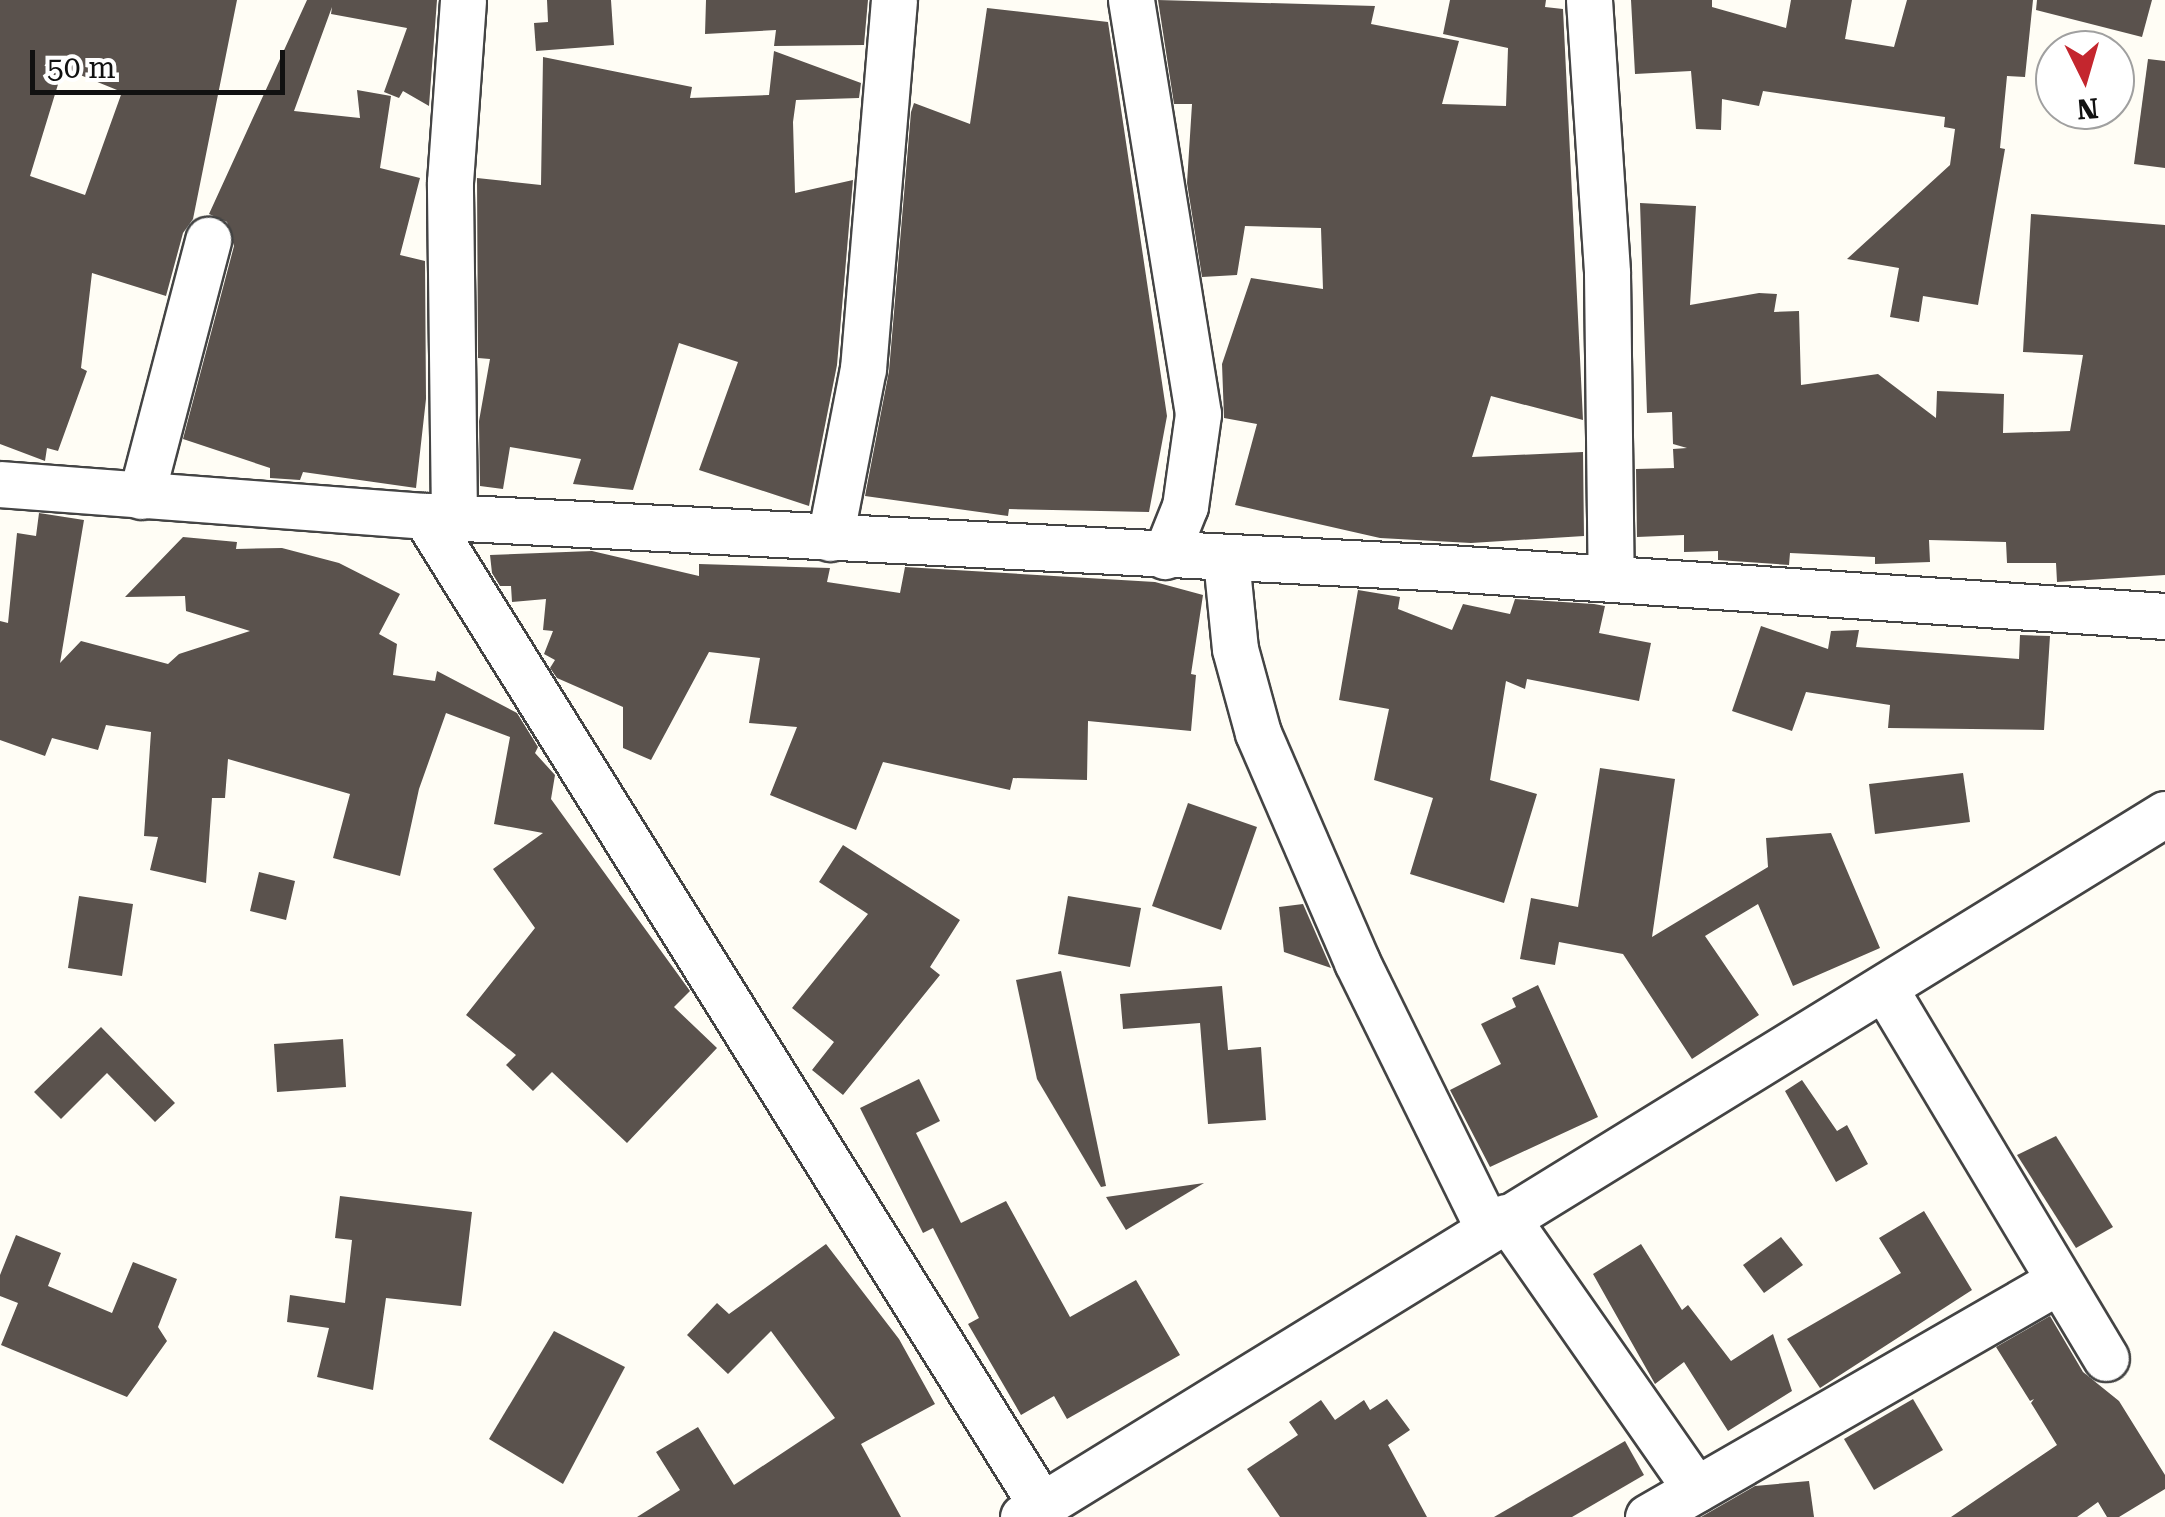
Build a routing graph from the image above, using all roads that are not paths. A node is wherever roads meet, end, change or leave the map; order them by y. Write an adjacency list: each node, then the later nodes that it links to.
1 (464, 0): 8 (street)
2 (894, 0): 9 (street)
3 (1131, 0): 10 (street)
4 (1589, 0): 12 (street)
5 (208, 240): 7 (street)
6 (0, 484): 7 (street)
7 (141, 496): 8 (street)
8 (440, 517): 9 (street); 20 (street)
9 (830, 538): 10 (street)
10 (1165, 556): 11 (street)
11 (1226, 559): 12 (street); 16 (street)
12 (1611, 578): 13 (street)
13 (2165, 616)
14 (2165, 814): 15 (street)
15 (1884, 989): 16 (street); 17 (street)
16 (1497, 1223): 19 (street); 20 (street)
17 (2059, 1280): 18 (street); 19 (street)
18 (2106, 1358)
19 (1696, 1490): 21 (street)
20 (1033, 1511)
21 (1648, 1517)

